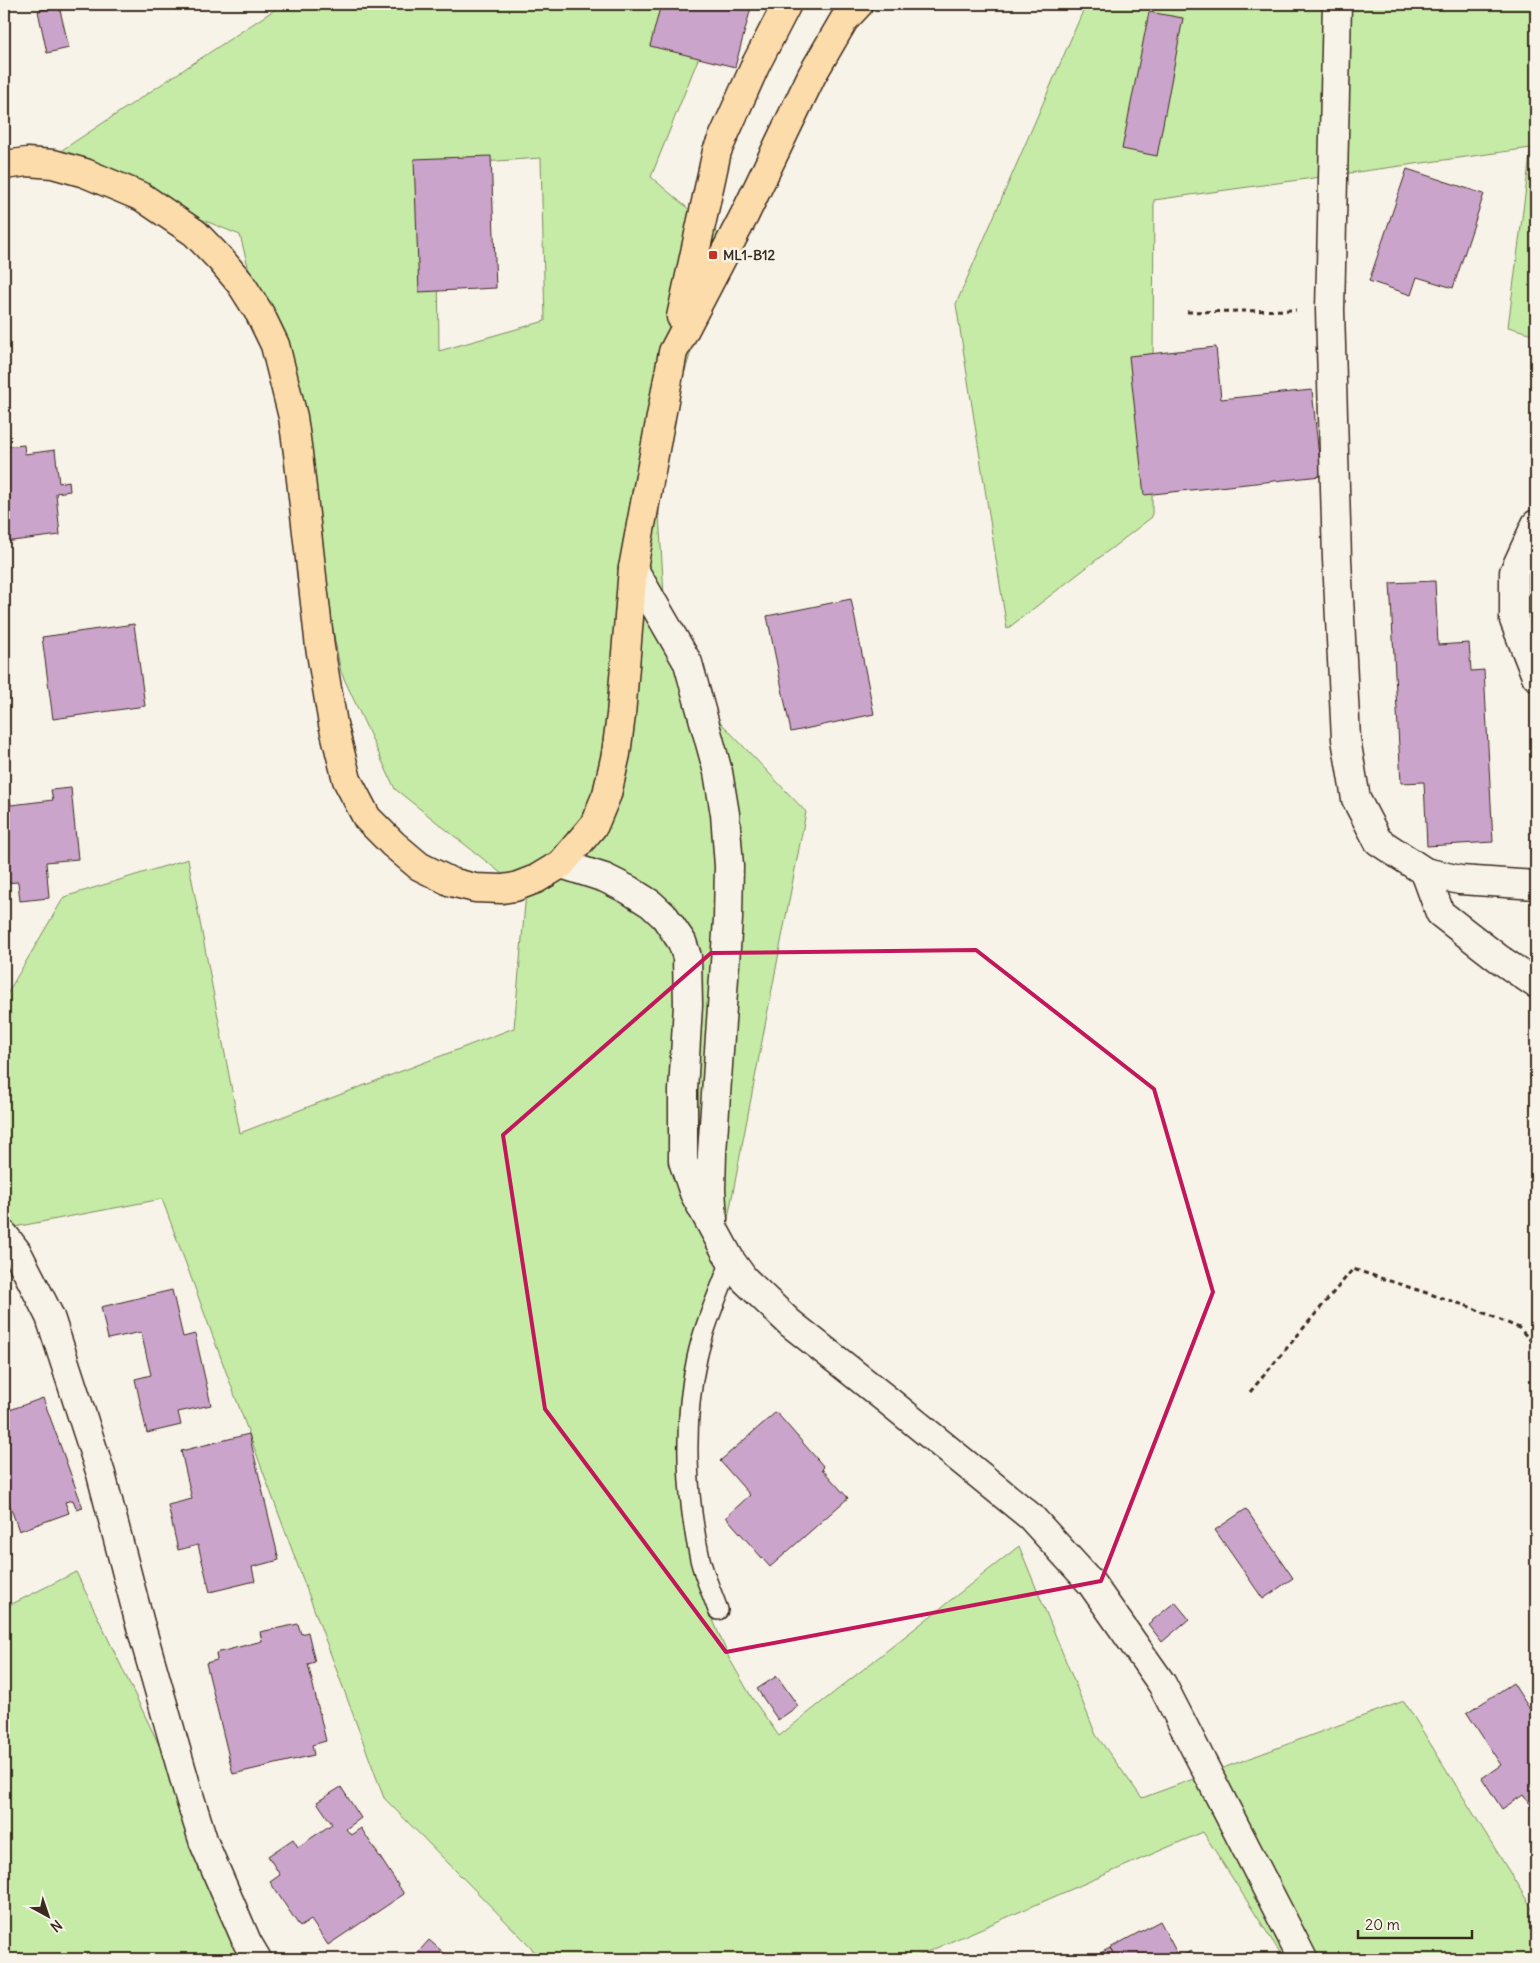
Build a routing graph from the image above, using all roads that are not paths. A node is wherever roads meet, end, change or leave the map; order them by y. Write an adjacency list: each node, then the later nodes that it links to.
1 (787, 4): 5 (highway)
2 (859, 4): 5 (highway)
3 (1337, 4): 10 (street)
4 (4, 165): 9 (highway)
5 (673, 352): 7 (highway)
6 (1536, 524): 8 (street)
7 (633, 568): 9 (highway); 13 (street)
8 (1536, 676)
9 (561, 864): 13 (street)
10 (1426, 872): 11 (street); 12 (street)
11 (1536, 885)
12 (1536, 984)
13 (713, 1229): 15 (street)
14 (4, 1235): 17 (street)
15 (731, 1261): 16 (lane); 18 (street)
16 (718, 1610)
17 (257, 1959)
18 (1303, 1959)

